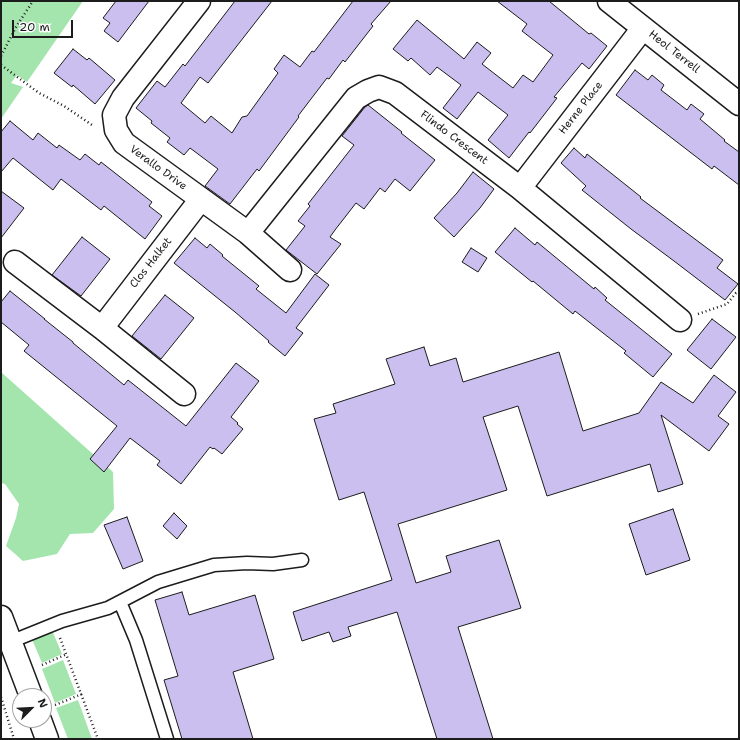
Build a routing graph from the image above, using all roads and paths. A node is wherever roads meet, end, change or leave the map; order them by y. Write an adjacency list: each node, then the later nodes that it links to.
1 (33, 1): 5 (path)
2 (198, 1): 8 (street)
3 (609, 1): 4 (street, Heol Terrell)
4 (643, 28): 7 (street, Heol Terrell); 9 (street, Herne Place)
5 (1, 56)
6 (1, 65): 8 (path)
7 (739, 104)
8 (115, 124): 10 (street, Verallo Drive)
9 (520, 188): 11 (street, Flindo Crescent); 15 (street, Flindo Crescent)
10 (201, 199): 11 (street, Verallo Drive); 16 (street, Clos Halket)
11 (248, 233): 13 (street, Verallo Drive)
12 (15, 262): 16 (street)
13 (290, 270)
14 (739, 293): 15 (path)
15 (680, 320)
16 (102, 328): 17 (street)
17 (184, 394)
18 (302, 560): 19 (lane)
19 (120, 602): 21 (lane); 33 (lane)
20 (1, 617): 22 (street)
21 (55, 624): 22 (lane); 23 (path)
22 (10, 642): 24 (street)
23 (67, 654): 24 (path); 26 (path)
24 (22, 673): 25 (street)
25 (28, 688)
26 (82, 694): 28 (path); 32 (path)
27 (1, 697): 30 (path)
28 (52, 710)
29 (46, 728): 31 (street)
30 (14, 739)
31 (47, 739)
32 (98, 739)
33 (167, 739)

